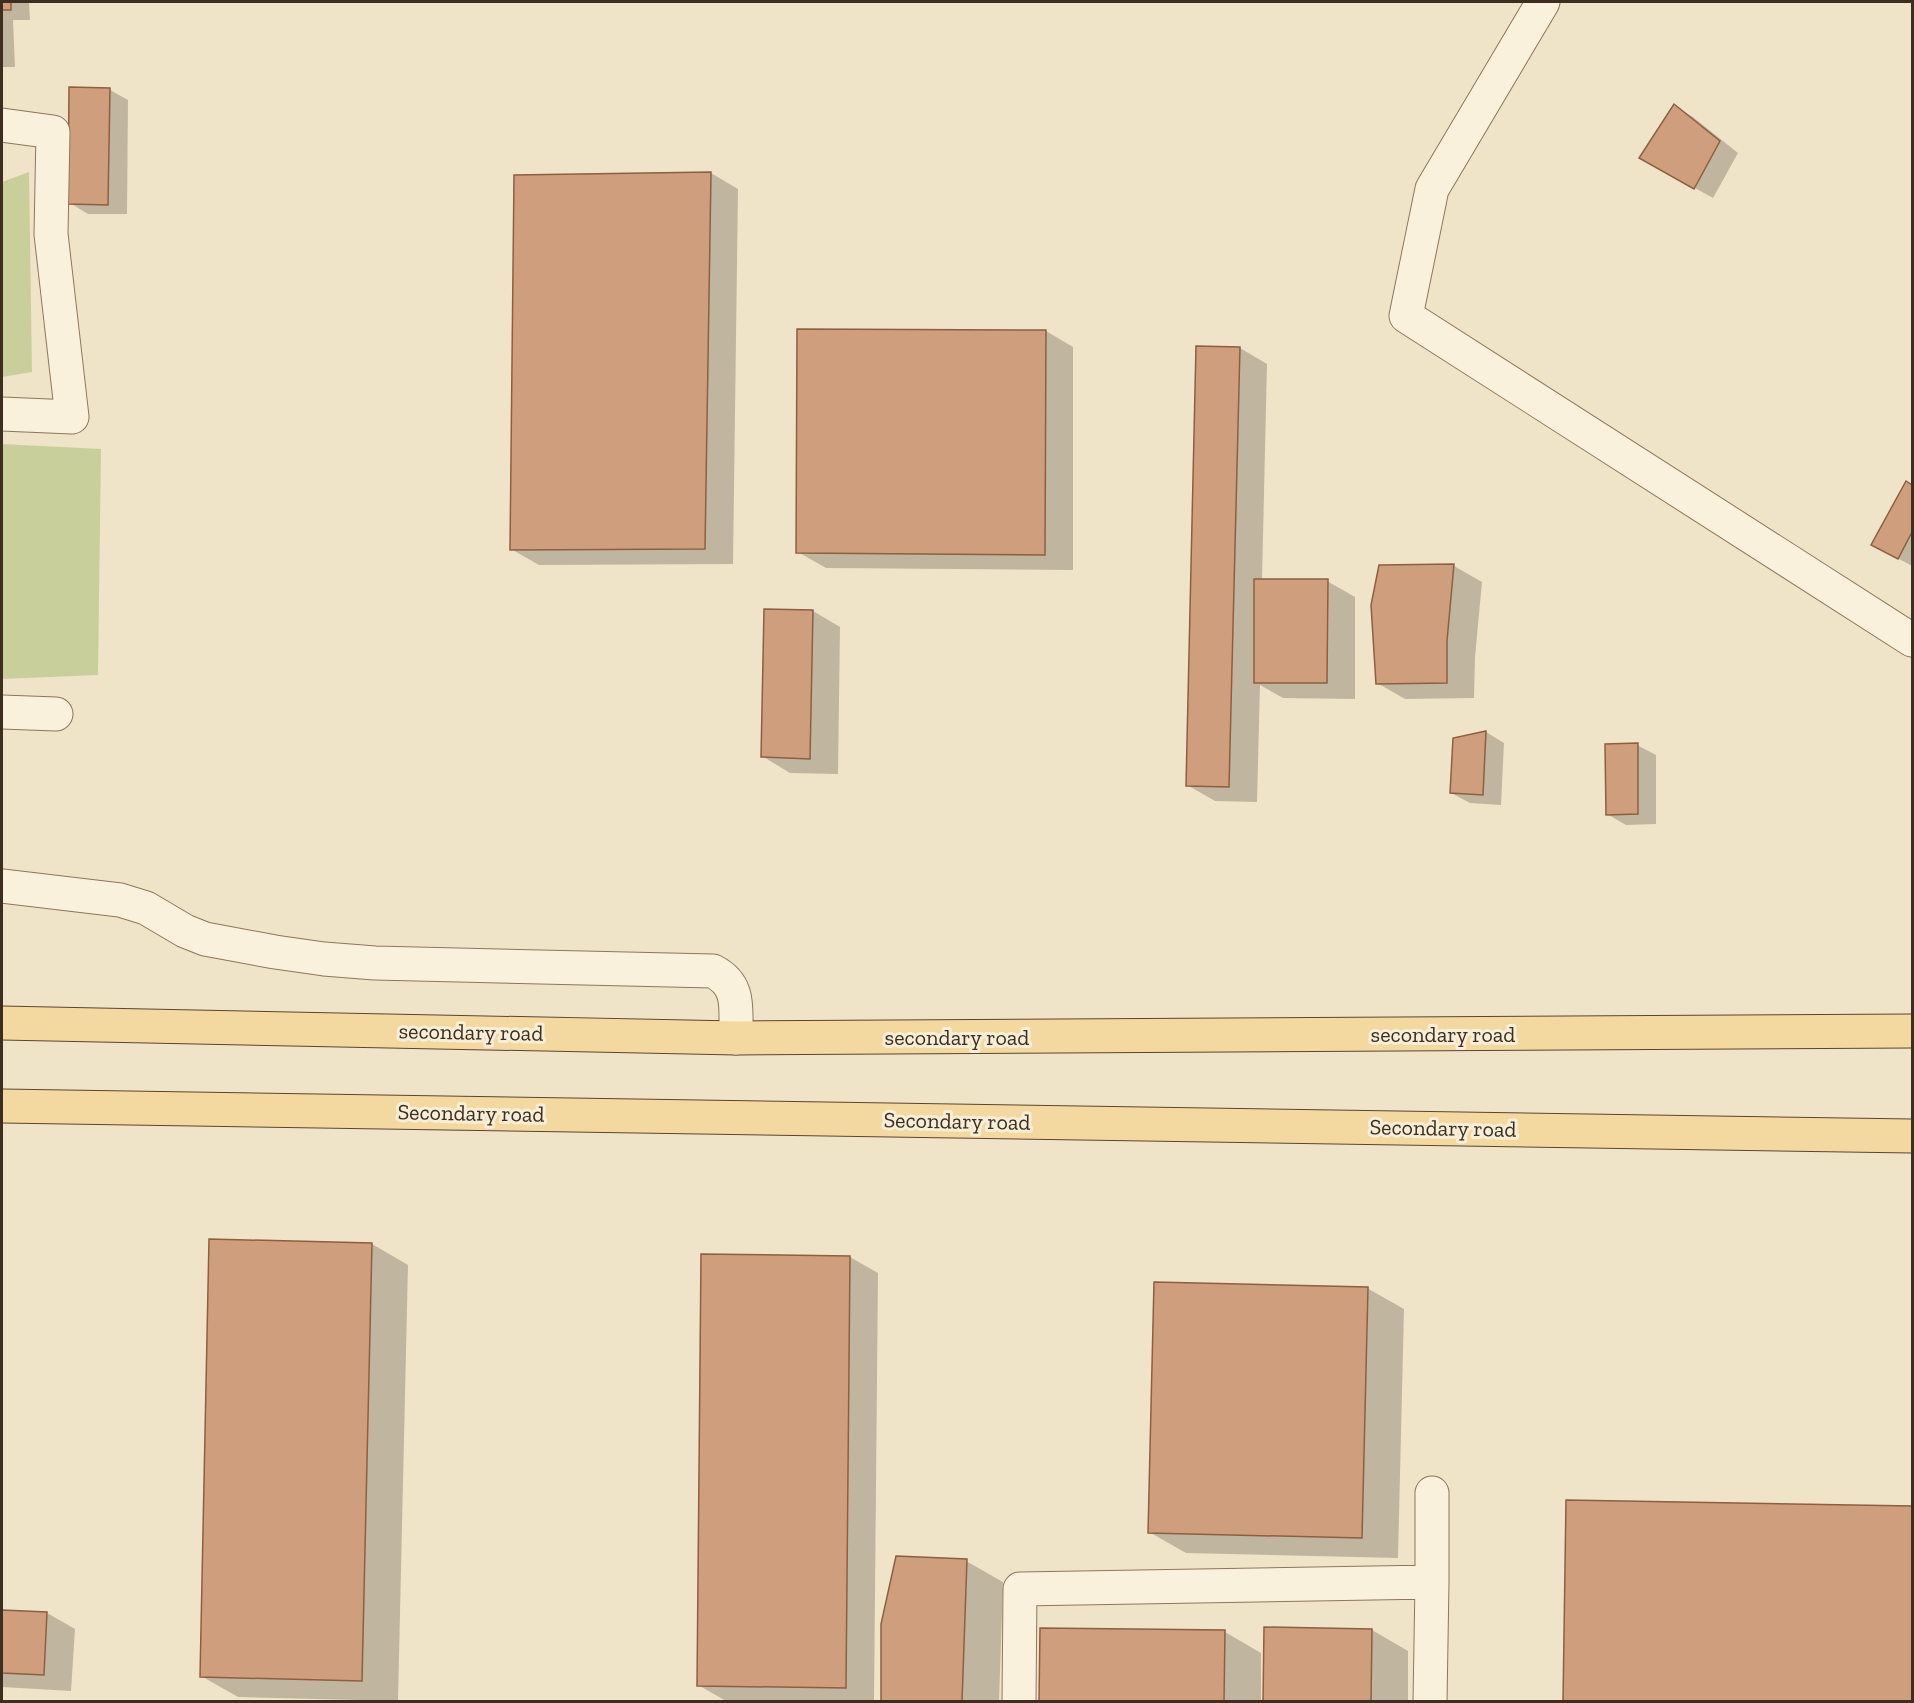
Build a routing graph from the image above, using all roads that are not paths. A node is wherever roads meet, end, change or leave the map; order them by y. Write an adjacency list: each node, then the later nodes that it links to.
1 (1543, 2): 4 (street)
2 (2, 124): 3 (street)
3 (2, 414)
4 (1912, 640)
5 (2, 712): 6 (street)
6 (56, 714)
7 (2, 886): 10 (street)
8 (2, 1023): 10 (main road, secondary road)
9 (1912, 1031): 10 (main road, secondary road)
10 (736, 1038)
11 (2, 1106): 12 (main road, Secondary road)
12 (1912, 1136)
13 (1432, 1492): 14 (street)
14 (1432, 1582): 15 (street); 16 (street)
15 (1018, 1701)
16 (1430, 1701)

